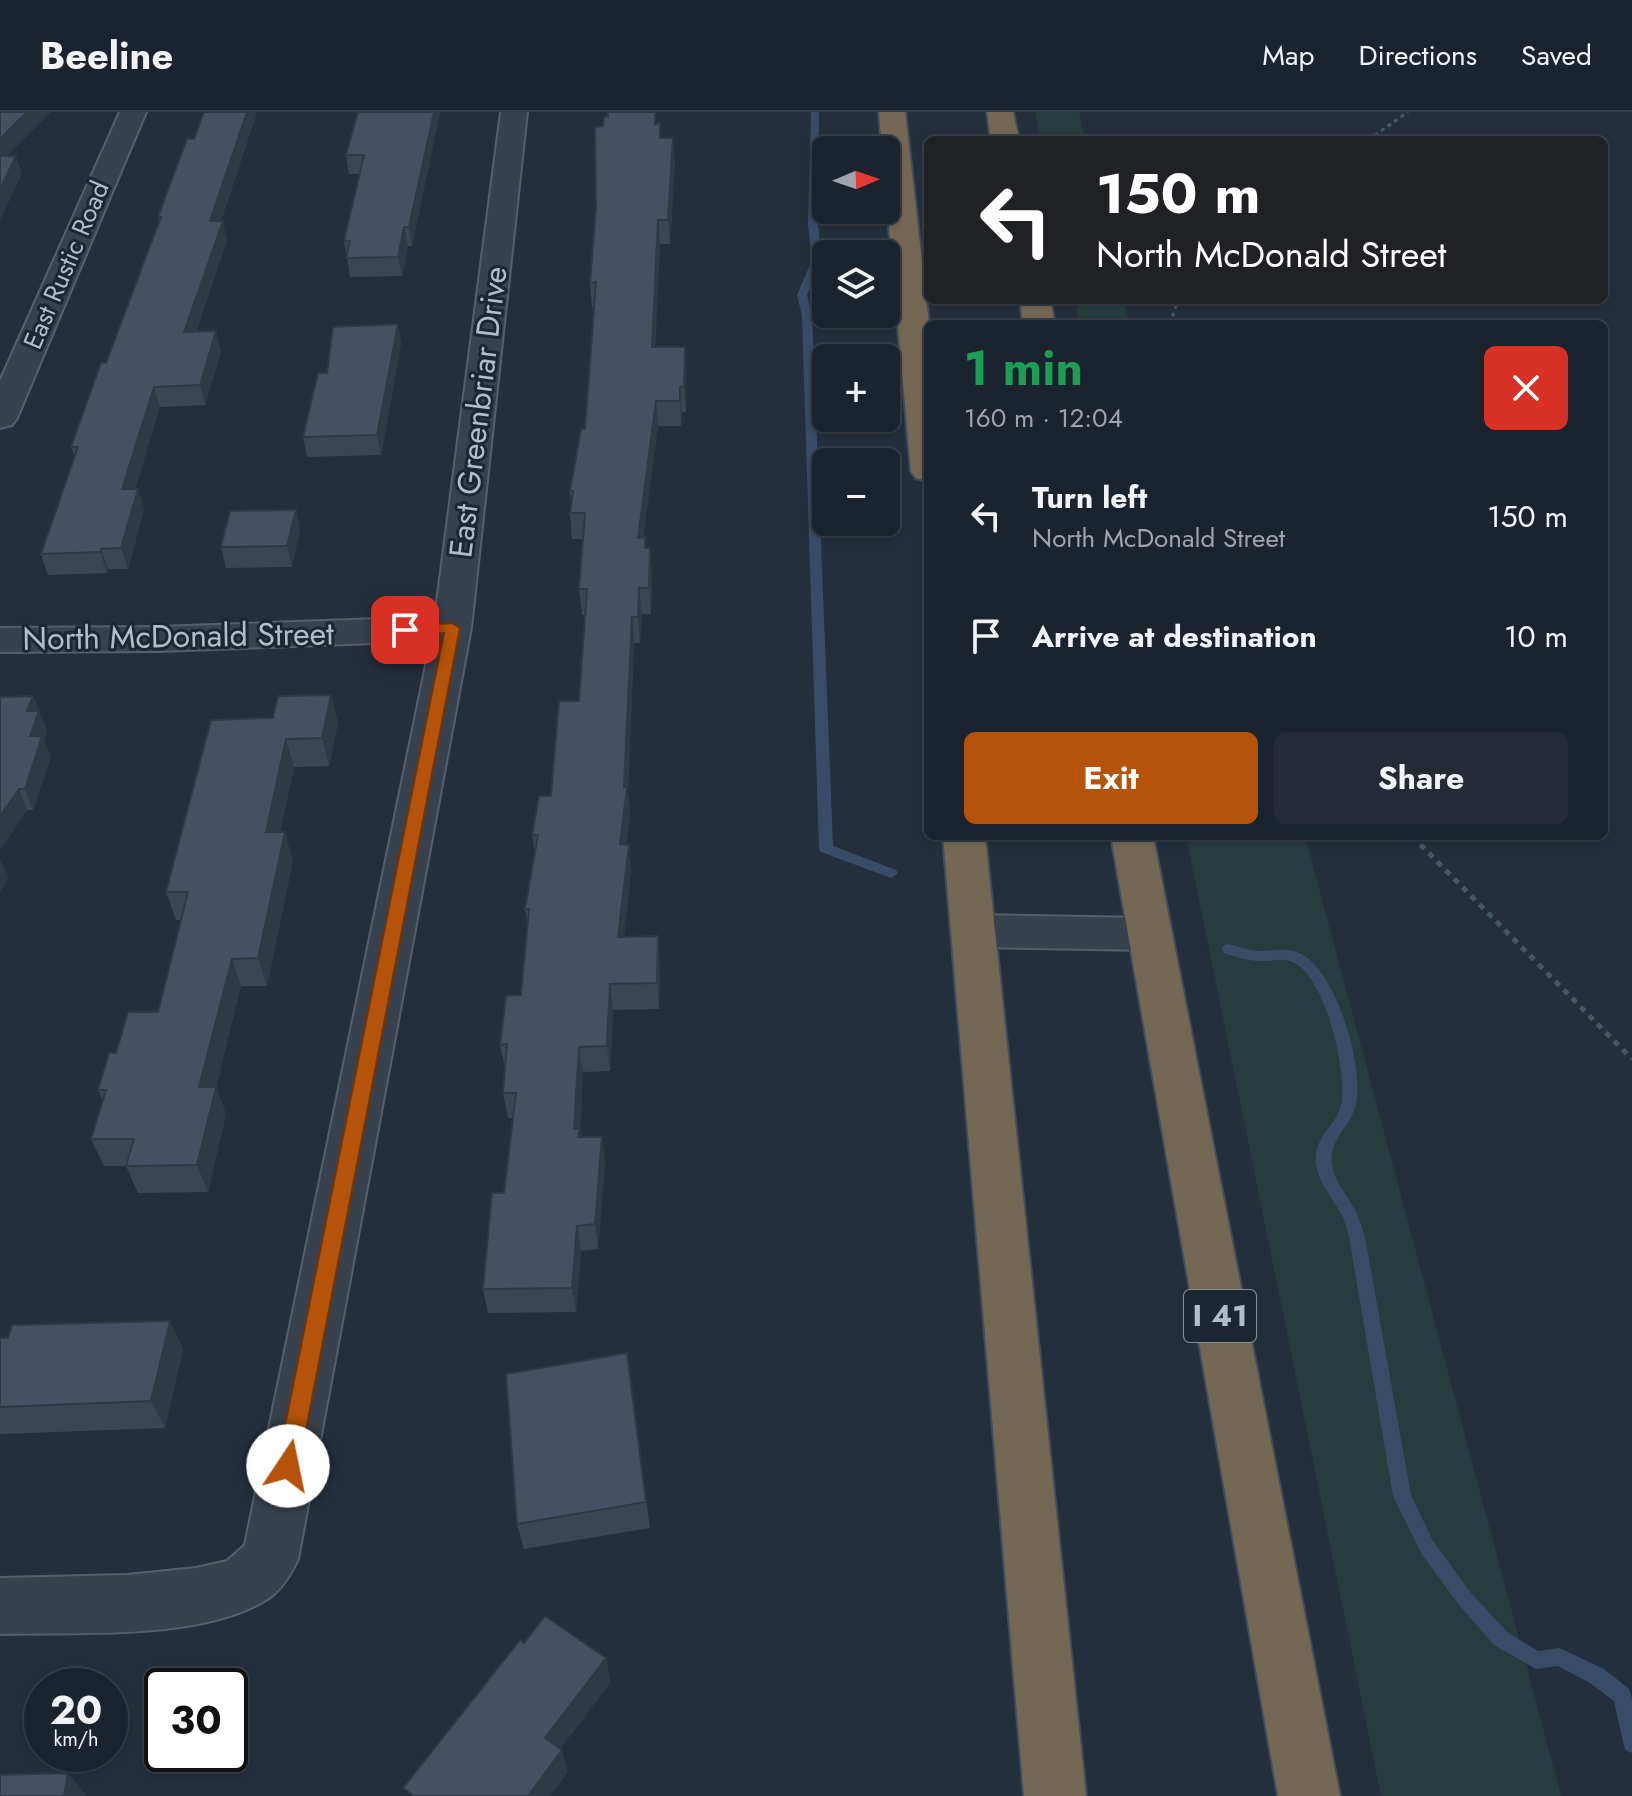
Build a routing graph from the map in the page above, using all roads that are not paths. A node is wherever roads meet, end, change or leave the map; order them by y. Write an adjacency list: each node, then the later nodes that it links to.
1 (133, 112): 6 (street, East Rustic Road)
2 (514, 112): 8 (street, East Greenbriar Drive)
3 (892, 112): 7 (highway)
4 (1000, 112): 5 (highway)
5 (1004, 136)
6 (0, 418)
7 (924, 431)
8 (452, 628): 9 (street, North McDonald Street); 14 (street, East Greenbriar Drive)
9 (0, 640)
10 (964, 840): 12 (highway)
11 (1133, 840): 13 (highway, I 41)
12 (974, 931): 13 (street); 15 (highway)
13 (1150, 934): 16 (highway, I 41)
14 (0, 1606)
15 (1055, 1796)
16 (1309, 1796)

